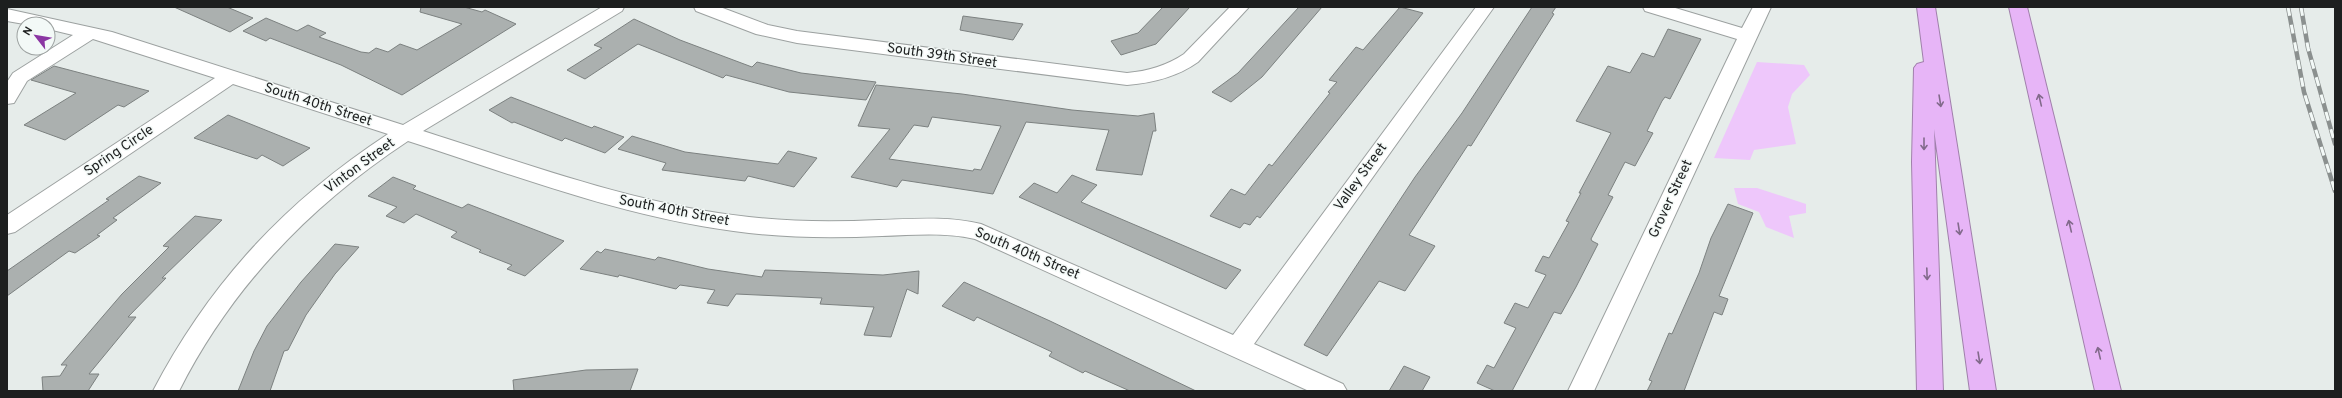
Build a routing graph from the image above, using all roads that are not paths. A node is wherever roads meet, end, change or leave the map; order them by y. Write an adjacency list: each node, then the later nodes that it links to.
1 (615, 7): 14 (street, Vinton Street)
2 (703, 7): 3 (street, South 39th Street)
3 (1240, 7)
4 (1485, 7): 16 (street, Valley Street)
5 (1652, 7): 11 (street)
6 (1762, 7): 11 (street, Grover Street)
7 (1925, 7): 20 (highway, one-way to 20); 21 (highway, one-way to 21)
8 (2018, 7): 22 (highway, one-way to 8)
9 (7, 15): 10 (street, South 40th Street)
10 (91, 32): 12 (street, South 40th Street); 13 (street)
11 (1748, 36): 19 (street, Grover Street)
12 (231, 76): 14 (street, South 40th Street); 15 (street, Spring Circle)
13 (7, 98)
14 (405, 133): 16 (street, South 40th Street); 17 (street, Vinton Street)
15 (7, 226)
16 (1238, 347): 18 (street, South 40th Street)
17 (166, 391)
18 (1334, 391)
19 (1581, 391)
20 (1930, 391)
21 (1984, 391)
22 (2108, 391)

